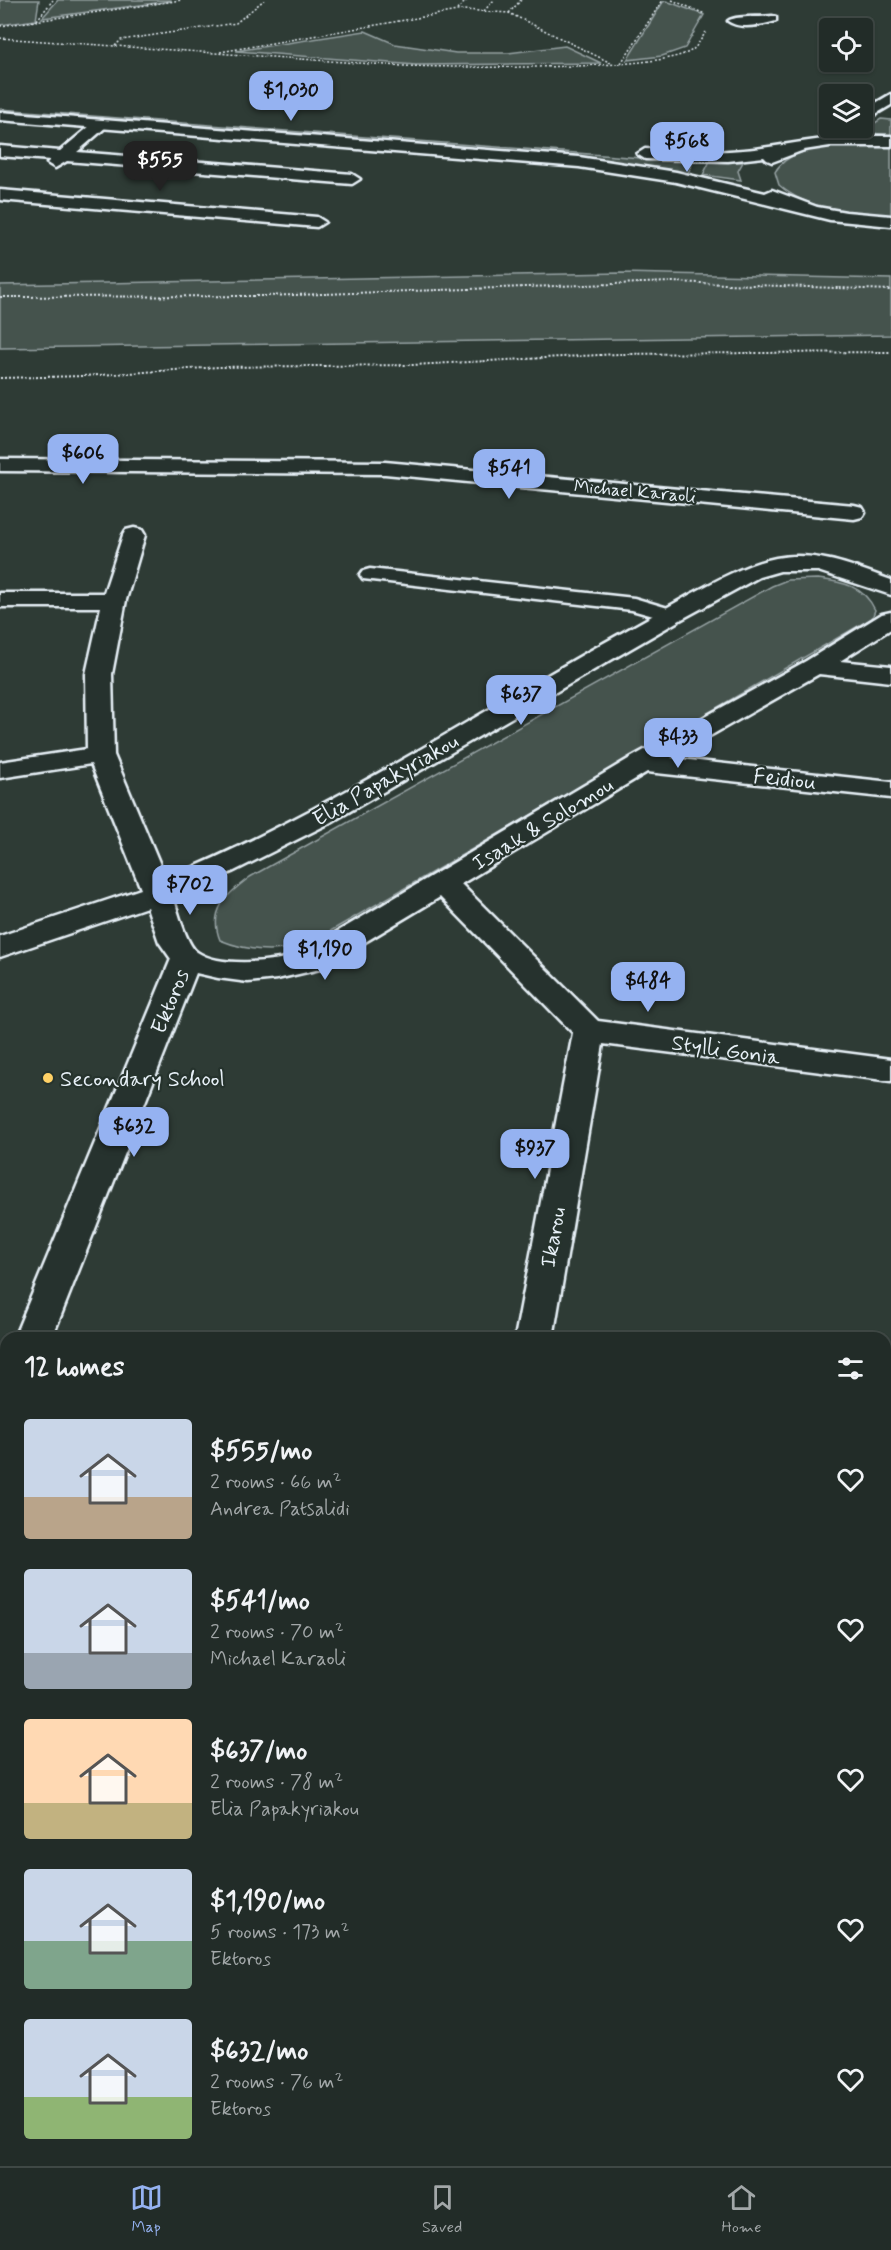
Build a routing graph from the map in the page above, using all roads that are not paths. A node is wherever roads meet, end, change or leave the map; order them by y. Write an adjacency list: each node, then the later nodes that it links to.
1 (772, 19): 2 (lane)
2 (734, 21)
3 (891, 98): 5 (street)
4 (0, 105): 10 (street)
5 (873, 110)
6 (0, 116): 7 (street)
7 (102, 124): 12 (street); 17 (street)
8 (819, 138): 10 (street)
9 (891, 141): 10 (street)
10 (793, 148): 17 (street)
11 (0, 151): 12 (street)
12 (63, 156): 13 (street); 14 (street)
13 (64, 177)
14 (352, 179)
15 (33, 183): 16 (street)
16 (8, 196): 18 (street); 20 (street)
17 (790, 204): 19 (street)
18 (0, 210)
19 (891, 221)
20 (317, 222)
21 (0, 465): 22 (street, Michael Karaoli)
22 (854, 512)
23 (134, 535): 27 (street)
24 (370, 575): 28 (lane)
25 (891, 588): 28 (street, Elia Papakyriakou)
26 (0, 600): 27 (street)
27 (114, 600): 32 (street)
28 (671, 615): 37 (street, Elia Papakyriakou)
29 (891, 619): 30 (street, Isaak & Solomou)
30 (815, 666): 31 (street); 33 (street, Isaak & Solomou)
31 (891, 674)
32 (101, 756): 34 (street); 37 (street)
33 (642, 763): 35 (street, Feidiou); 36 (street, Isaak & Solomou)
34 (0, 770)
35 (891, 790)
36 (442, 882): 39 (street, Ektoros); 40 (street)
37 (157, 893): 38 (street, Elia Papakyriakou); 39 (street)
38 (0, 947)
39 (186, 959): 42 (street, Ektoros)
40 (589, 1030): 41 (street, Stylli Gonia); 43 (street, Ikarou)
41 (891, 1070)
42 (35, 1332)
43 (535, 1332)

